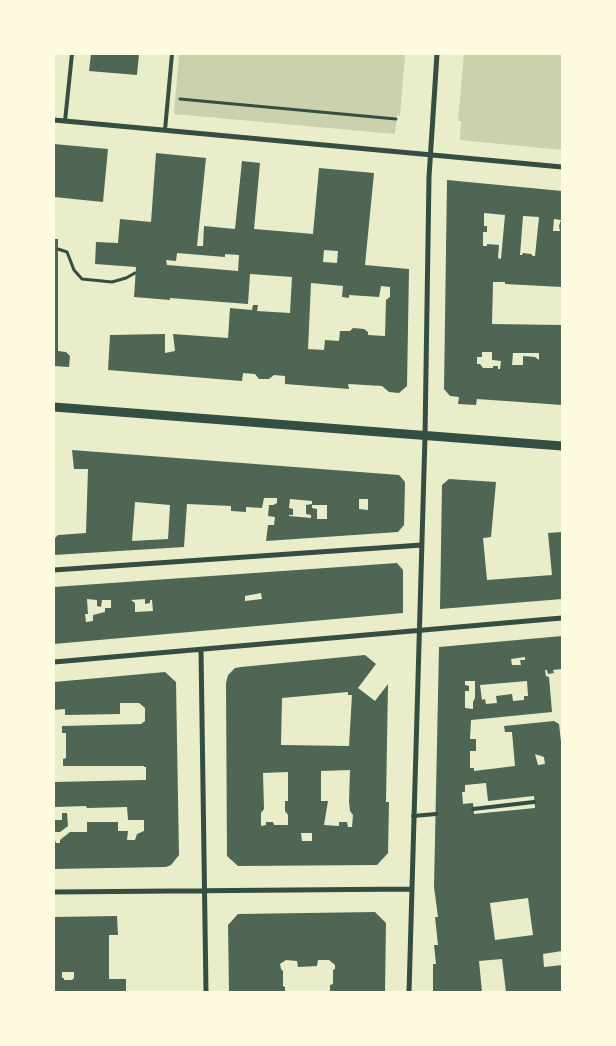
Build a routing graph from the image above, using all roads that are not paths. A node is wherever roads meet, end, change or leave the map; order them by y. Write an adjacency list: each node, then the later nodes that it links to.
1 (72, 54): 5 (lane)
2 (172, 54): 6 (lane)
3 (437, 54): 7 (street)
4 (54, 120): 5 (street)
5 (64, 121): 6 (street)
6 (165, 130): 7 (street)
7 (430, 154): 8 (street); 10 (street)
8 (562, 167)
9 (54, 407): 10 (street)
10 (425, 436): 11 (street); 12 (street)
11 (562, 446)
12 (422, 545): 13 (street); 15 (street)
13 (54, 570)
14 (562, 618): 15 (street)
15 (419, 630): 16 (street); 21 (street)
16 (200, 650): 17 (street); 23 (street)
17 (54, 662)
18 (534, 802): 19 (lane)
19 (473, 809)
20 (436, 814): 21 (lane)
21 (413, 816): 22 (street)
22 (411, 889): 23 (street); 26 (street)
23 (205, 890): 24 (street); 25 (street)
24 (54, 892)
25 (206, 992)
26 (409, 992)

